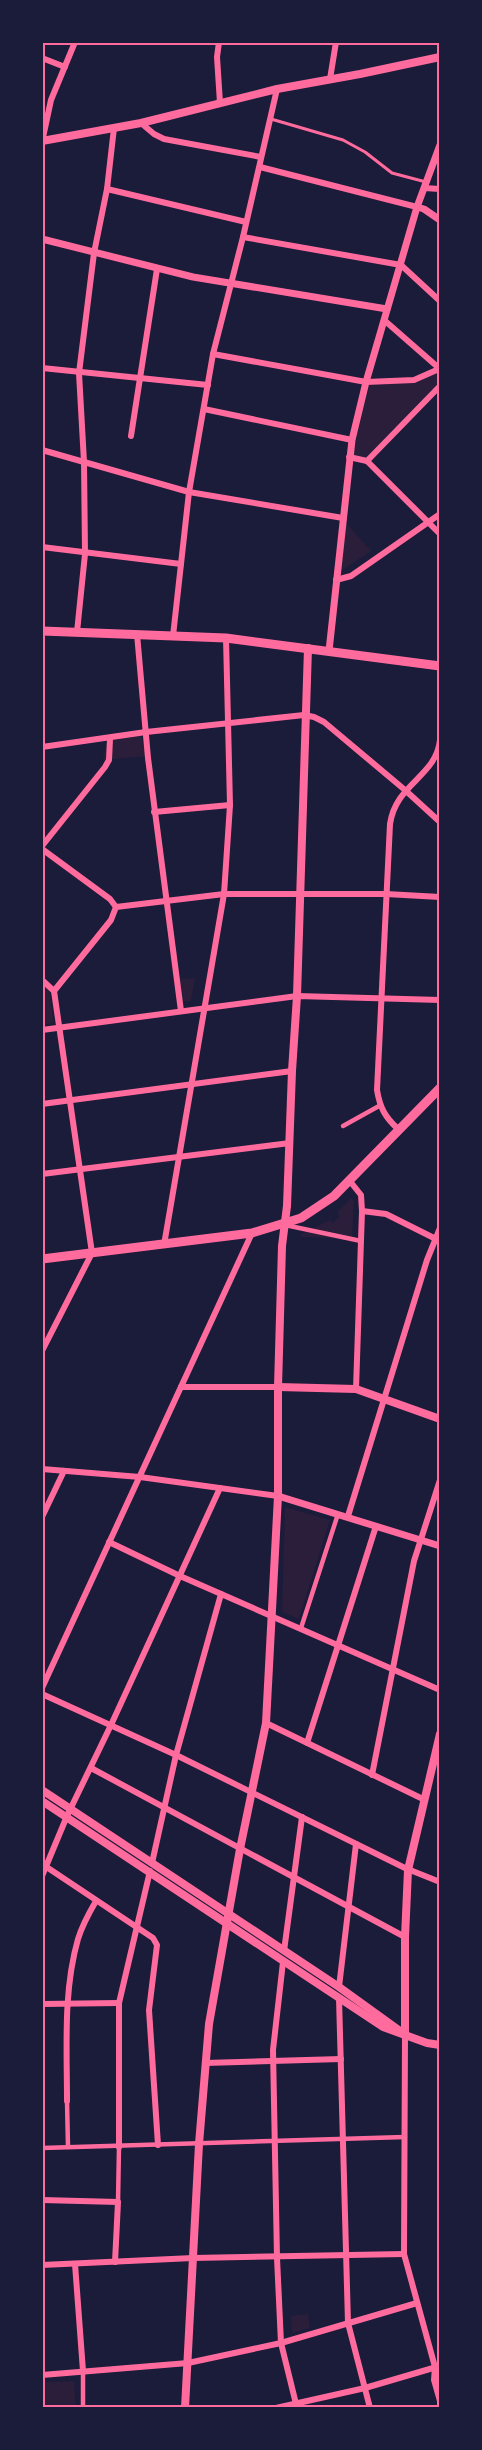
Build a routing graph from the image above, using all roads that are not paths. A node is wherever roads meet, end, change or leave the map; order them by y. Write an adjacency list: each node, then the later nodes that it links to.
1 (75, 42): 6 (street)
2 (219, 42): 9 (street)
3 (336, 42): 7 (street)
4 (42, 57): 6 (street)
5 (440, 57): 7 (main road)
6 (64, 67): 13 (street)
7 (330, 79): 8 (main road)
8 (277, 89): 9 (main road); 10 (street)
9 (220, 103): 11 (main road)
10 (270, 118): 15 (street); 17 (lane)
11 (141, 123): 12 (main road); 15 (street)
12 (114, 128): 13 (main road); 18 (street)
13 (42, 141)
14 (440, 145): 17 (street)
15 (261, 157): 16 (street)
16 (260, 167): 20 (street); 22 (street)
17 (425, 185): 19 (street); 20 (street)
18 (107, 189): 22 (street); 25 (street)
19 (440, 189)
20 (417, 207): 21 (street); 26 (street)
21 (440, 220)
22 (246, 222): 23 (street)
23 (243, 237): 26 (street); 28 (street)
24 (42, 239): 25 (street)
25 (94, 253): 27 (street); 35 (street)
26 (401, 265): 29 (street); 30 (street)
27 (157, 269): 28 (street); 36 (street)
28 (232, 284): 30 (street); 32 (street)
29 (440, 301)
30 (387, 309): 31 (street)
31 (384, 320): 34 (street); 37 (street)
32 (213, 354): 37 (street); 38 (street)
33 (42, 368): 35 (street)
34 (440, 369): 37 (street)
35 (79, 373): 36 (street); 46 (street)
36 (141, 378): 38 (street); 41 (street)
37 (366, 382): 42 (street)
38 (208, 386): 40 (street)
39 (440, 386): 45 (street)
40 (204, 409): 42 (street); 47 (street)
41 (131, 436)
42 (352, 440): 44 (street)
43 (42, 450): 46 (street)
44 (349, 457): 45 (street); 49 (street)
45 (367, 461): 50 (street)
46 (84, 462): 47 (street); 53 (street)
47 (189, 492): 49 (street); 54 (street)
48 (440, 514): 50 (street)
49 (343, 518): 55 (street)
50 (428, 523): 51 (street); 55 (street)
51 (440, 534)
52 (42, 547): 53 (street)
53 (85, 554): 54 (street); 57 (street)
54 (181, 564): 59 (street)
55 (336, 580): 62 (street)
56 (42, 631): 57 (main road)
57 (77, 632): 58 (main road)
58 (137, 634): 59 (main road); 66 (street)
59 (174, 636): 60 (main road)
60 (226, 638): 61 (main road); 65 (street)
61 (308, 648): 62 (main road); 64 (main road)
62 (329, 651): 63 (main road)
63 (440, 666)
64 (304, 715): 65 (street); 70 (street); 75 (main road)
65 (227, 723): 66 (street); 71 (street)
66 (146, 732): 67 (street); 72 (street)
67 (110, 739): 69 (street); 74 (street)
68 (440, 740): 70 (street)
69 (42, 747)
70 (405, 790): 73 (street); 77 (street)
71 (230, 805): 72 (street); 76 (street)
72 (154, 812): 79 (street)
73 (440, 822)
74 (42, 848): 80 (street)
75 (300, 893): 76 (street); 77 (street); 83 (main road)
76 (224, 894): 79 (street); 86 (street)
77 (386, 894): 78 (street); 84 (street)
78 (440, 897)
79 (167, 901): 80 (street); 87 (street)
80 (116, 907): 82 (street)
81 (42, 980): 82 (street)
82 (54, 991): 88 (street)
83 (297, 996): 84 (street); 86 (street); 90 (main road)
84 (382, 998): 85 (street); 95 (street)
85 (440, 1000)
86 (204, 1008): 87 (street); 91 (street)
87 (180, 1011): 88 (street)
88 (59, 1028): 89 (street); 93 (street)
89 (42, 1030)
90 (292, 1071): 91 (street); 98 (main road)
91 (191, 1084): 93 (street); 99 (street)
92 (440, 1088): 97 (main road)
93 (69, 1100): 94 (street); 100 (street)
94 (42, 1104)
95 (380, 1106): 96 (street); 97 (street)
96 (343, 1126)
97 (398, 1129): 102 (main road)
98 (290, 1143): 99 (street); 104 (main road)
99 (179, 1157): 100 (street); 109 (street)
100 (79, 1169): 101 (street); 110 (street)
101 (42, 1174)
102 (350, 1180): 103 (street); 104 (main road)
103 (362, 1211): 107 (street); 108 (street)
104 (285, 1225): 106 (main road); 108 (street); 114 (main road)
105 (440, 1228): 107 (street)
106 (252, 1233): 109 (main road); 113 (street)
107 (438, 1240): 116 (street)
108 (361, 1241): 115 (street)
109 (164, 1245): 110 (main road)
110 (92, 1253): 111 (main road); 112 (street)
111 (42, 1259)
112 (42, 1351)
113 (181, 1387): 114 (street); 120 (street)
114 (278, 1387): 115 (main road); 123 (main road)
115 (356, 1389): 116 (main road)
116 (384, 1399): 117 (main road); 125 (street)
117 (440, 1419)
118 (42, 1469): 119 (street)
119 (64, 1472): 120 (street); 126 (street)
120 (140, 1477): 122 (street); 129 (street)
121 (440, 1480): 128 (street)
122 (220, 1488): 123 (street); 131 (street)
123 (278, 1496): 124 (street); 133 (main road)
124 (338, 1513): 125 (street); 134 (street)
125 (348, 1516): 127 (street)
126 (42, 1517)
127 (376, 1526): 128 (street); 135 (street)
128 (420, 1540): 130 (street); 136 (street)
129 (110, 1542): 131 (street); 137 (street)
130 (440, 1546)
131 (180, 1576): 132 (street); 141 (street)
132 (221, 1594): 133 (street); 144 (street)
133 (271, 1614): 134 (street); 140 (main road)
134 (301, 1628): 135 (street)
135 (338, 1645): 136 (street); 143 (street)
136 (394, 1670): 138 (street); 146 (street)
137 (42, 1688)
138 (440, 1690)
139 (42, 1694): 141 (street)
140 (266, 1723): 143 (street); 148 (main road)
141 (111, 1725): 144 (street); 145 (street)
142 (440, 1734): 149 (main road)
143 (307, 1743): 146 (street)
144 (176, 1755): 148 (street); 151 (street)
145 (91, 1767): 151 (street); 152 (street)
146 (372, 1774): 149 (street)
147 (42, 1790): 152 (main road)
148 (252, 1792): 153 (street); 155 (main road)
149 (424, 1800): 158 (main road)
150 (42, 1801): 152 (main road)
151 (165, 1808): 155 (street); 157 (street)
152 (69, 1813): 156 (street); 157 (main road)
153 (302, 1817): 154 (street); 160 (street)
154 (356, 1844): 158 (street); 163 (street)
155 (240, 1849): 160 (street); 164 (main road)
156 (44, 1863): 159 (street); 162 (street)
157 (151, 1867): 164 (main road); 165 (main road); 166 (street)
158 (408, 1869): 161 (street); 167 (main road)
159 (42, 1876)
160 (293, 1877): 163 (street); 168 (street)
161 (440, 1882)
162 (96, 1901): 166 (street); 172 (street)
163 (348, 1905): 167 (street); 170 (street)
164 (228, 1914): 165 (main road); 168 (main road)
165 (226, 1924): 169 (main road); 179 (main road)
166 (137, 1927): 173 (street); 185 (street)
167 (405, 1937): 175 (main road)
168 (284, 1951): 170 (main road)
169 (283, 1962): 171 (main road); 178 (street)
170 (339, 1987): 175 (main road)
171 (339, 1998): 175 (main road); 177 (street)
172 (68, 2003): 173 (street); 174 (street); 180 (street)
173 (119, 2003): 187 (street)
174 (42, 2004)
175 (405, 2035): 176 (main road); 181 (street)
176 (440, 2045)
177 (341, 2059): 178 (street); 182 (street)
178 (273, 2061): 179 (street); 183 (street)
179 (205, 2063): 184 (main road)
180 (67, 2101): 186 (street)
181 (406, 2137): 182 (street); 191 (street)
182 (344, 2139): 183 (street); 192 (street)
183 (275, 2142): 184 (street); 194 (street)
184 (199, 2144): 185 (street); 193 (main road)
185 (158, 2145): 187 (street)
186 (68, 2147): 187 (street); 188 (street)
187 (119, 2147): 190 (street)
188 (42, 2148)
189 (42, 2200): 190 (street)
190 (118, 2202): 195 (street)
191 (404, 2254): 192 (street); 198 (street)
192 (347, 2256): 194 (street); 199 (street)
193 (193, 2258): 194 (street); 195 (street); 201 (main road)
194 (277, 2258): 200 (street)
195 (116, 2262): 196 (street)
196 (75, 2264): 197 (street); 203 (street)
197 (42, 2265)
198 (417, 2303): 199 (street); 202 (street)
199 (348, 2323): 200 (street); 205 (street)
200 (280, 2343): 201 (street); 207 (street)
201 (188, 2363): 203 (street); 209 (main road)
202 (438, 2368): 205 (street); 206 (street)
203 (82, 2371): 204 (street); 208 (street)
204 (42, 2375)
205 (365, 2388): 207 (street); 211 (street)
206 (440, 2401)
207 (296, 2406): 210 (street)
208 (83, 2408)
209 (185, 2408)
210 (276, 2408)
211 (370, 2408)

